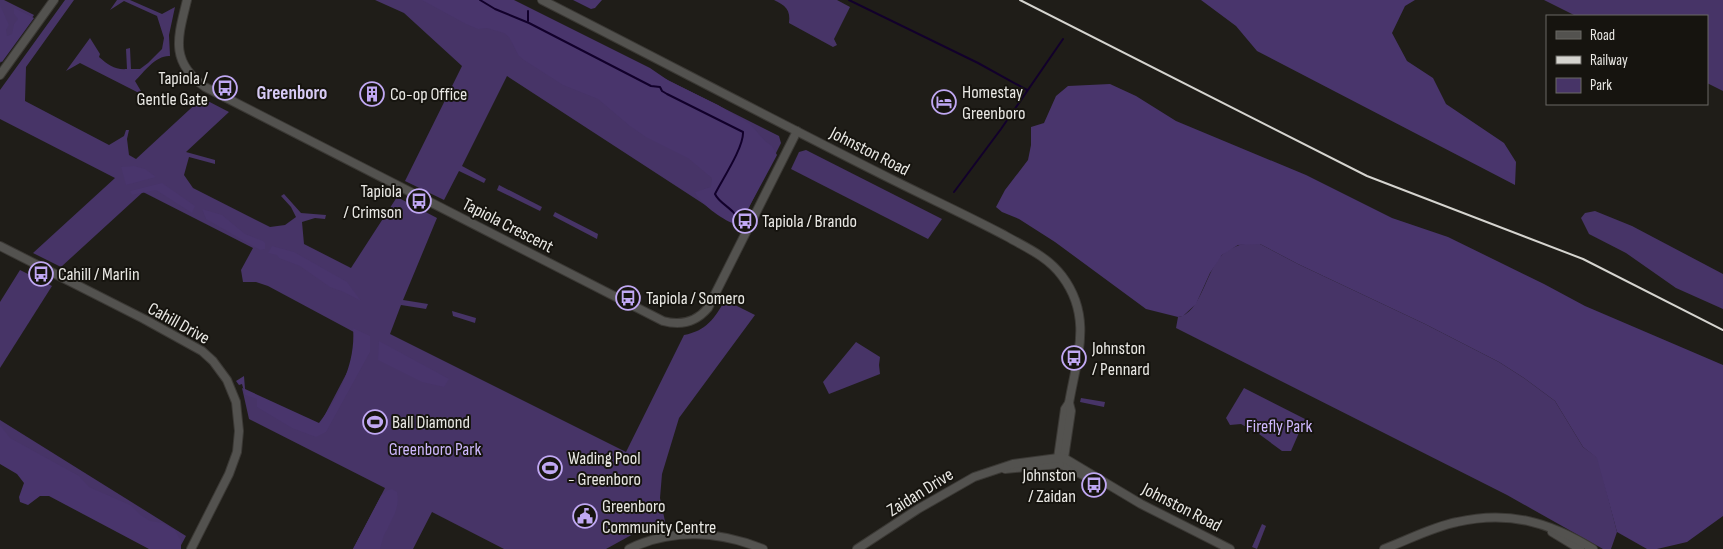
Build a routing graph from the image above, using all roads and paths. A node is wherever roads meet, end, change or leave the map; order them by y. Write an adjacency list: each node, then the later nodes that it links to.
1 (54, 0): 4 (street)
2 (187, 0): 5 (street, Tapiola Crescent)
3 (542, 0): 5 (street, Johnston Road)
4 (0, 75)
5 (797, 131): 7 (street, Johnston Road)
6 (0, 246): 9 (street, Cahill Drive)
7 (1061, 460): 12 (street, Zaidan Drive); 13 (street, Johnston Road)
8 (1532, 522): 14 (street); 15 (street); 16 (street)
9 (191, 549)
10 (629, 549): 11 (street)
11 (763, 549)
12 (857, 549)
13 (1230, 549)
14 (1384, 549)
15 (1580, 549)
16 (1593, 549)

